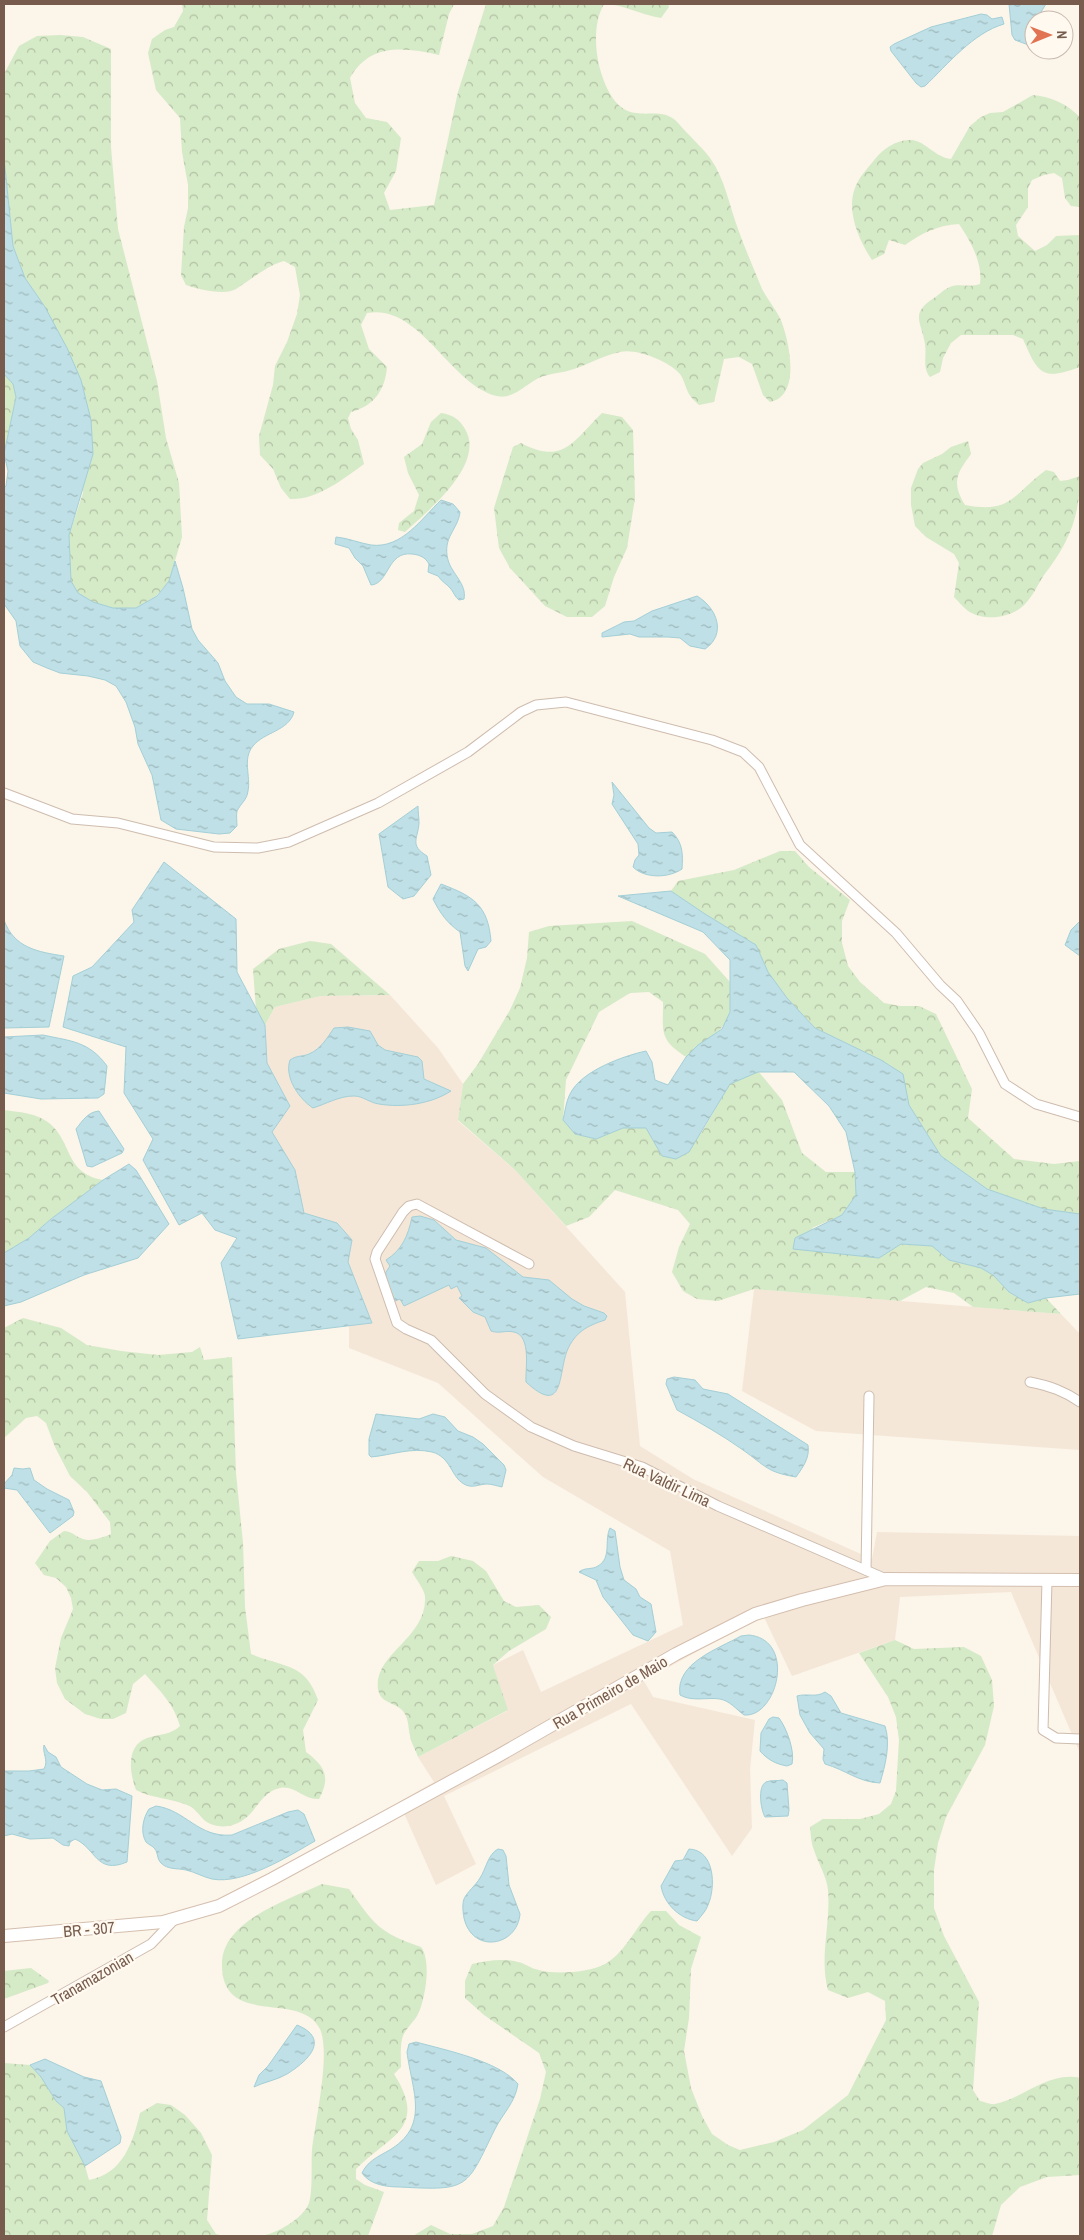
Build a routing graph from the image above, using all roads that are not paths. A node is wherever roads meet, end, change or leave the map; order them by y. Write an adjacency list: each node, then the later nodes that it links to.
1 (4, 793): 2 (street)
2 (1080, 1117)
3 (529, 1264): 7 (street, Rua Valdir Lima)
4 (1030, 1382): 6 (street)
5 (869, 1396): 7 (street)
6 (1080, 1402)
7 (866, 1570): 8 (street, Rua Valdir Lima)
8 (886, 1580): 10 (main road, Rua Primeiro de Maio); 12 (main road, Rua Primeiro de Maio)
9 (1080, 1580): 10 (main road, Rua Primeiro de Maio)
10 (1047, 1581): 11 (street)
11 (1080, 1739)
12 (173, 1920): 13 (main road, BR - 307); 14 (street, Tranamazonian)
13 (4, 1936)
14 (4, 2027)

